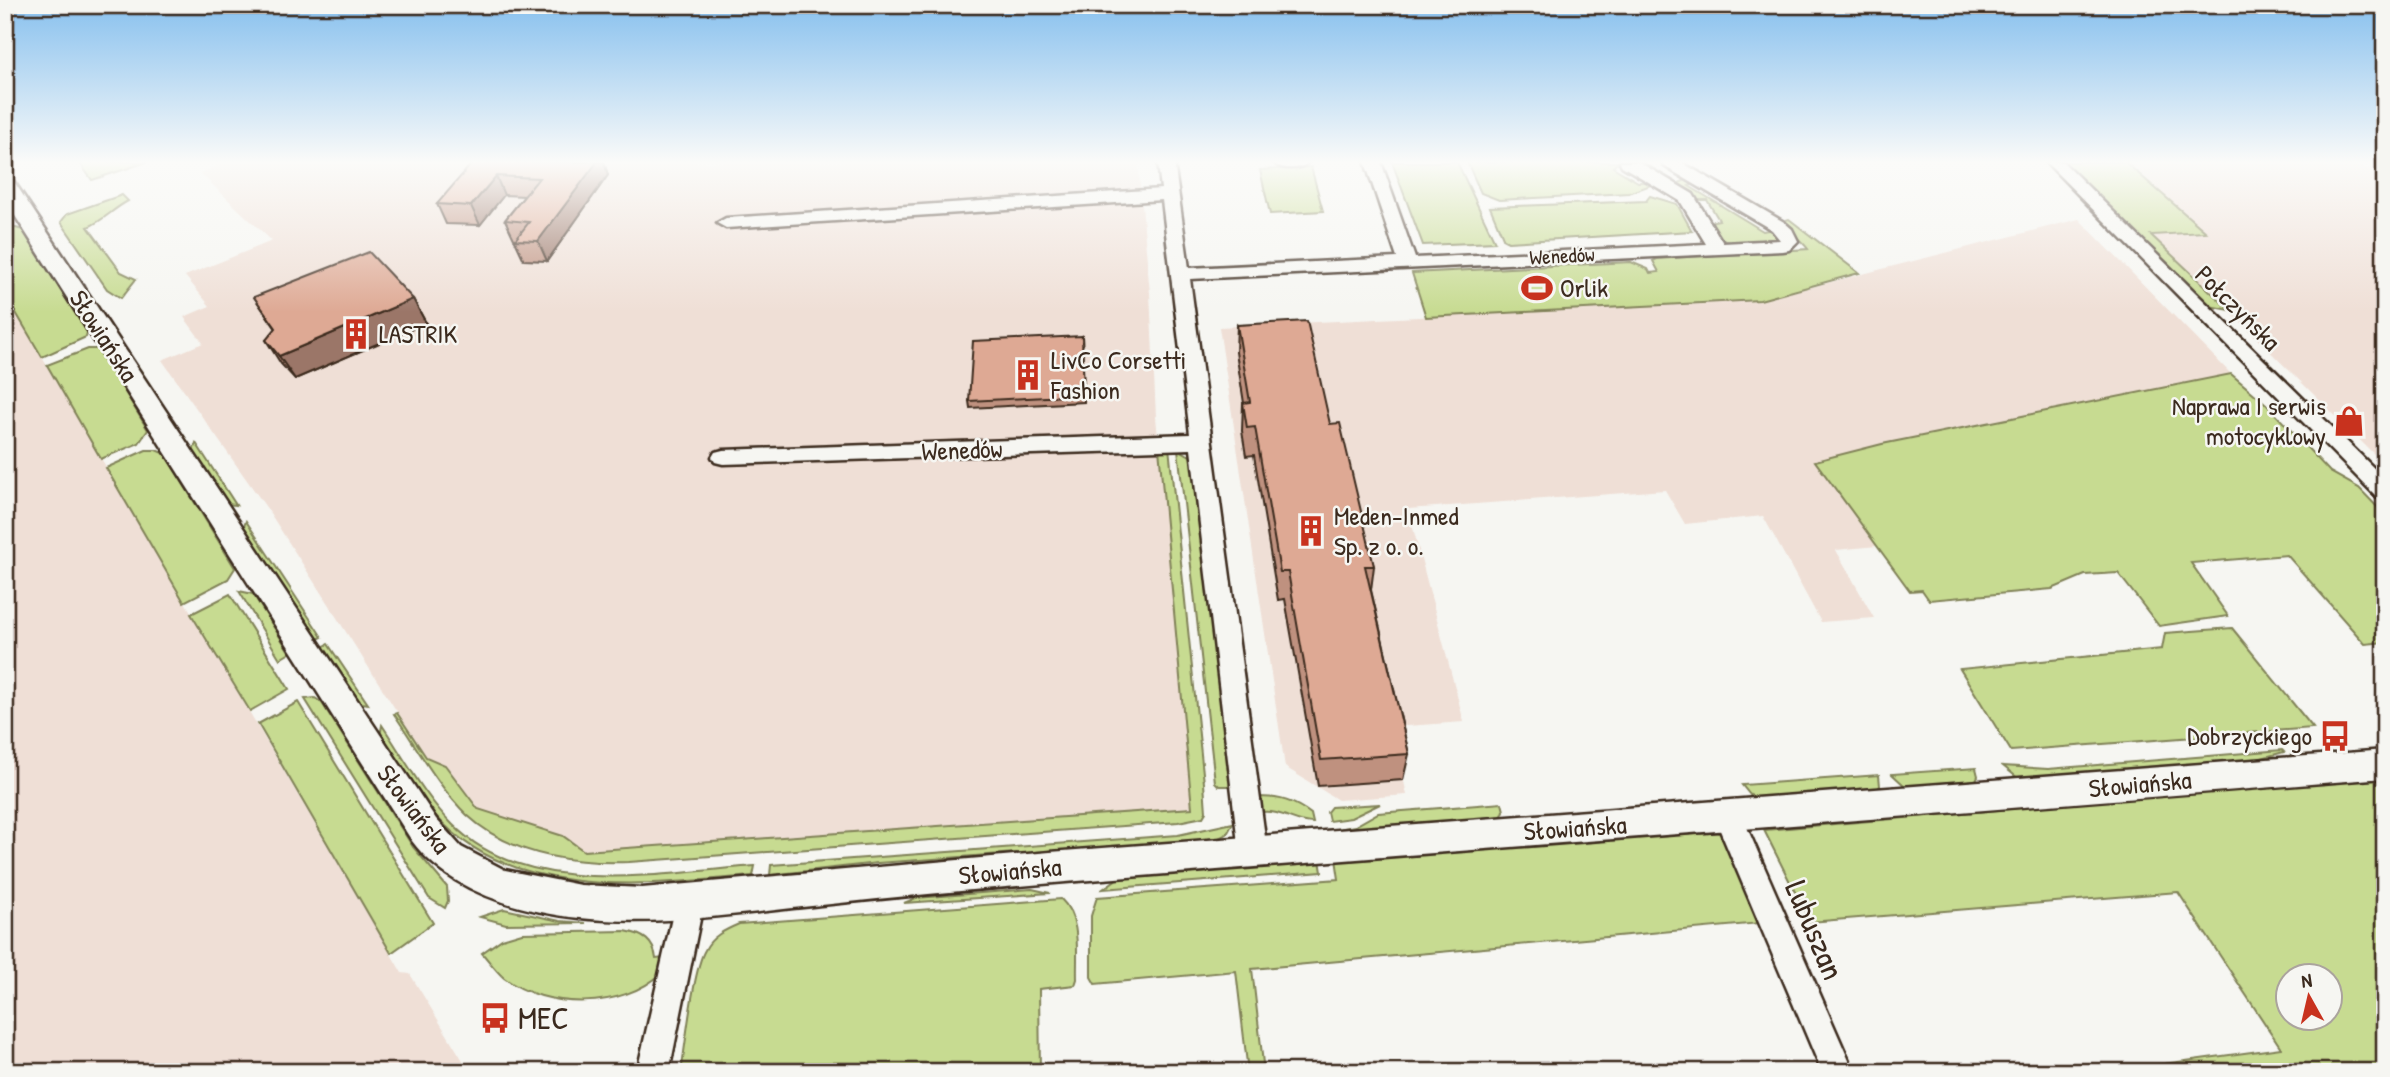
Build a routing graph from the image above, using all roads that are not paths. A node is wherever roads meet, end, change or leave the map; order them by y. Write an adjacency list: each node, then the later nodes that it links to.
1 (24, 212): 18 (main road, Słowiańska)
2 (890, 212): 8 (street)
3 (1172, 212): 11 (street)
4 (1390, 212): 10 (street)
5 (1696, 212): 9 (street)
6 (1755, 212): 9 (street, Wenedów)
7 (2104, 212): 14 (street, Połczyńska)
8 (726, 223)
9 (1717, 248): 10 (street, Wenedów)
10 (1408, 263): 11 (street, Wenedów)
11 (1180, 274): 12 (street)
12 (1201, 441): 13 (street, Wenedów); 17 (street)
13 (723, 457)
14 (2385, 492)
15 (2385, 764): 16 (main road, Słowiańska)
16 (1728, 816): 17 (main road, Słowiańska); 20 (street, Lubuszan)
17 (1253, 852): 18 (main road, Słowiańska)
18 (690, 900): 19 (street)
19 (653, 1072)
20 (1838, 1072)

